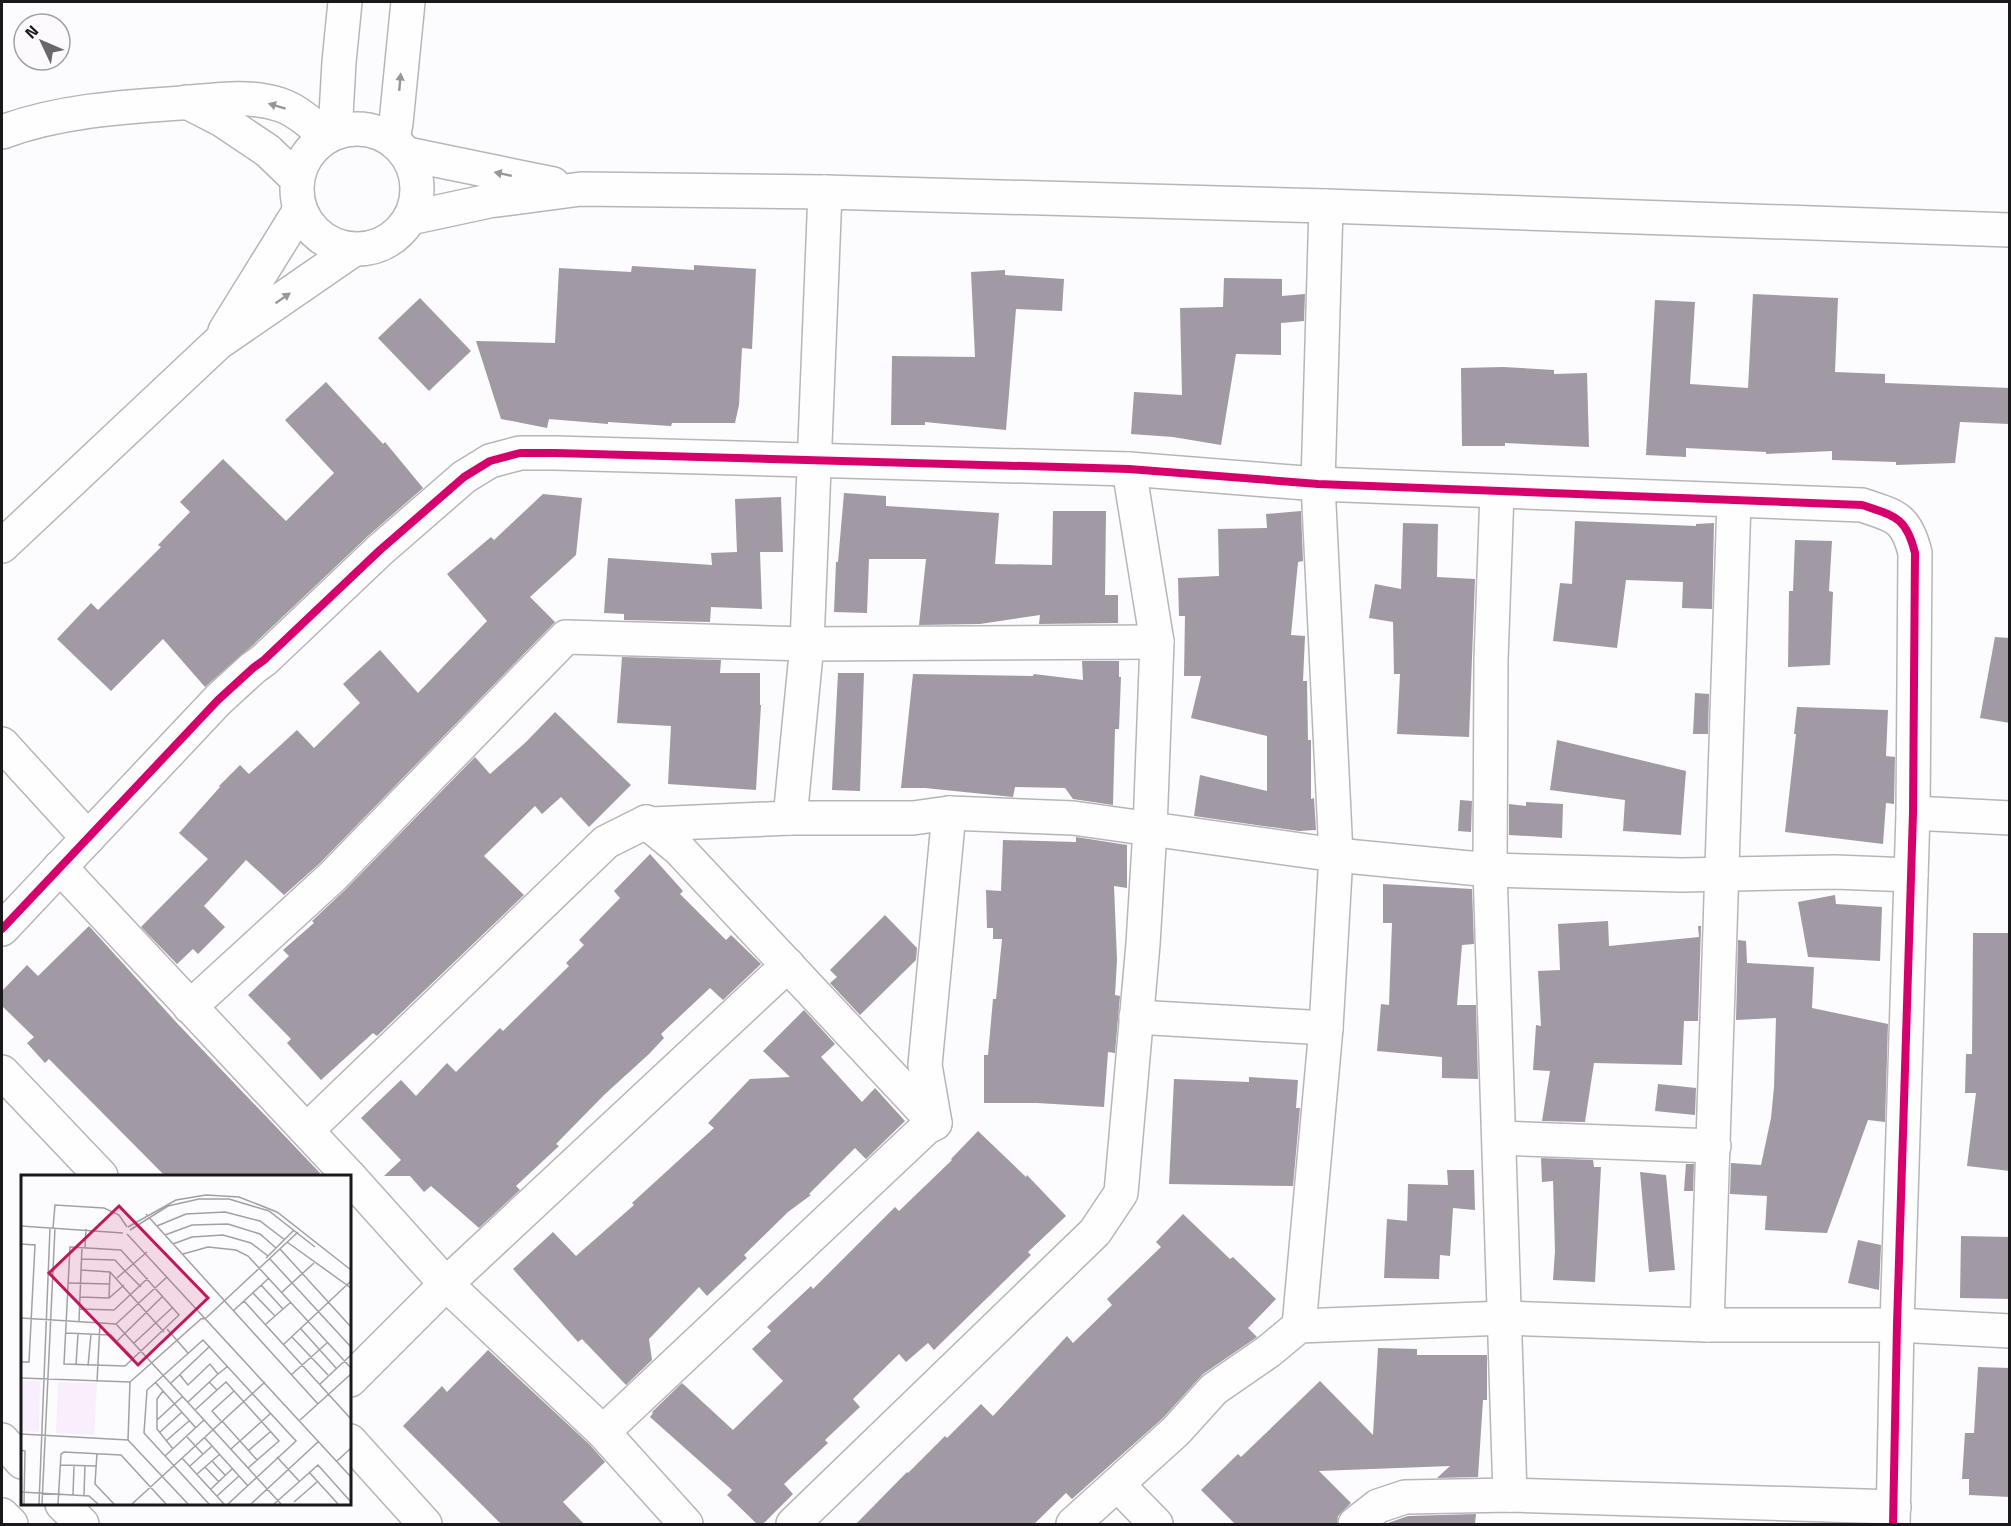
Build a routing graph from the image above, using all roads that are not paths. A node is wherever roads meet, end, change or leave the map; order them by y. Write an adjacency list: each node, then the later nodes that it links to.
1 (345, 2): 5 (street)
2 (408, 2): 6 (street, one-way to 2)
3 (187, 102): 4 (street); 5 (street, one-way to 3); 9 (street)
4 (2, 132)
5 (330, 135): 6 (street); 9 (street)
6 (400, 147): 7 (street, one-way to 6); 11 (street)
7 (581, 189): 8 (street); 11 (street)
8 (825, 192): 10 (street); 15 (street)
9 (298, 195): 13 (street); 14 (street)
10 (1326, 206): 12 (street); 17 (street)
11 (410, 218): 13 (street)
12 (2010, 230)
13 (353, 250): 14 (street, one-way to 13)
14 (218, 343): 20 (street)
15 (815, 461): 16 (street); 22 (street); 30 (street)
16 (1129, 469): 17 (street); 21 (street)
17 (1318, 484): 18 (street); 31 (street)
18 (1497, 492): 19 (street); 33 (street)
19 (1734, 501): 25 (street); 34 (street)
20 (2, 546)
21 (1157, 642): 22 (street); 29 (street)
22 (807, 644): 26 (street); 38 (street)
23 (2, 744): 30 (street)
24 (949, 813): 26 (street); 29 (street); 42 (street)
25 (1913, 813): 27 (street); 35 (street)
26 (790, 818): 28 (street)
27 (2010, 818)
28 (646, 822): 37 (street); 43 (street)
29 (1150, 829): 31 (street); 39 (street)
30 (88, 838): 32 (street)
31 (1336, 855): 33 (street); 40 (street)
32 (60, 867): 36 (street); 38 (street)
33 (1490, 870): 34 (street); 44 (street)
34 (1722, 874): 35 (street); 45 (street)
35 (1911, 875): 51 (street)
36 (2, 928)
37 (788, 965): 42 (street); 49 (street)
38 (190, 1007): 43 (street)
39 (1137, 1017): 40 (street); 69 (street)
40 (1326, 1028): 53 (street)
41 (2, 1072): 46 (street)
42 (935, 1122): 56 (street)
43 (307, 1130): 47 (street)
44 (1500, 1138): 45 (street); 50 (street)
45 (1714, 1146): 52 (street)
46 (100, 1175)
47 (347, 1175)
48 (351, 1179): 49 (street)
49 (446, 1284): 55 (street); 56 (street)
50 (1505, 1318): 52 (street); 53 (street); 61 (street)
51 (1897, 1324): 52 (street); 54 (street); 64 (street)
52 (1707, 1325)
53 (1299, 1326): 60 (street)
54 (2010, 1331)
55 (351, 1379)
56 (603, 1432): 68 (street)
57 (2, 1440): 59 (street)
58 (351, 1442): 67 (street)
59 (21, 1461)
60 (1118, 1485): 70 (street); 71 (street)
61 (1510, 1495): 64 (street); 72 (street)
62 (64, 1505): 66 (street)
63 (2, 1515): 65 (street)
64 (1893, 1516)
65 (11, 1524)
66 (82, 1524)
67 (425, 1524)
68 (686, 1524)
69 (793, 1524)
70 (1073, 1524)
71 (1156, 1524)
72 (1355, 1524)

